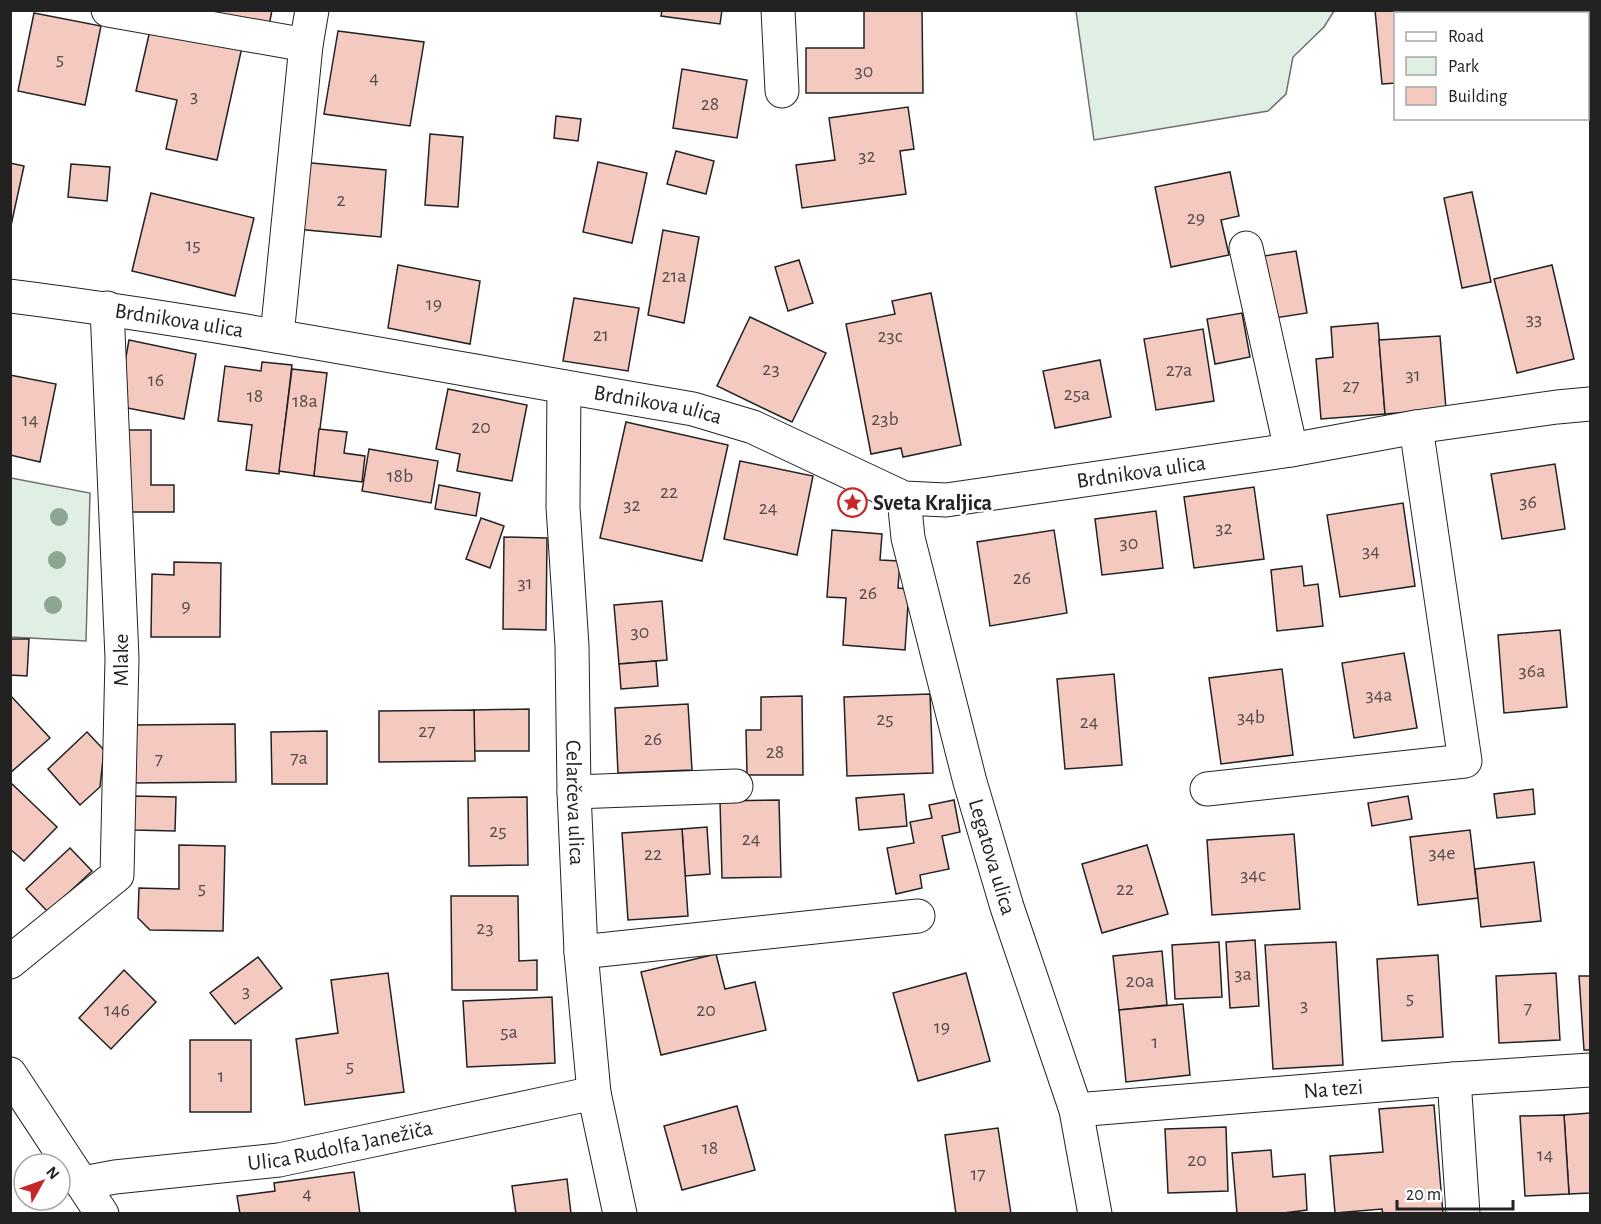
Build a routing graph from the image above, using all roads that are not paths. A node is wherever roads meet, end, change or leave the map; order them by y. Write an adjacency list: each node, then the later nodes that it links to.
1 (108, 10): 4 (street)
2 (312, 10): 4 (street)
3 (778, 10): 5 (street)
4 (306, 45): 9 (street)
5 (782, 91)
6 (1246, 248): 13 (street)
7 (10, 296): 8 (street, Brdnikova ulica)
8 (107, 308): 9 (street, Brdnikova ulica); 20 (street, Mlake)
9 (277, 336): 10 (street, Brdnikova ulica)
10 (564, 387): 14 (street, Brdnikova ulica); 17 (street, Celarčeva ulica)
11 (1590, 404): 12 (street, Brdnikova ulica)
12 (1416, 427): 13 (street, Brdnikova ulica); 16 (street)
13 (1291, 450): 14 (street, Brdnikova ulica)
14 (904, 498): 25 (street, Legatova ulica)
15 (736, 786): 17 (street)
16 (1207, 789)
17 (574, 792): 19 (street, Celarčeva ulica)
18 (918, 916): 19 (street)
19 (580, 952): 24 (street, Celarčeva ulica)
20 (10, 962)
21 (1590, 1070): 23 (street, Na tezi)
22 (10, 1074): 26 (street)
23 (1454, 1078): 25 (street, Na tezi); 30 (street)
24 (594, 1093): 26 (street, Ulica Rudolfa Janežiča); 28 (street, Celarčeva ulica)
25 (1076, 1110): 29 (street, Legatova ulica)
26 (82, 1183): 27 (street)
27 (102, 1214)
28 (620, 1214)
29 (1095, 1214)
30 (1463, 1214)

